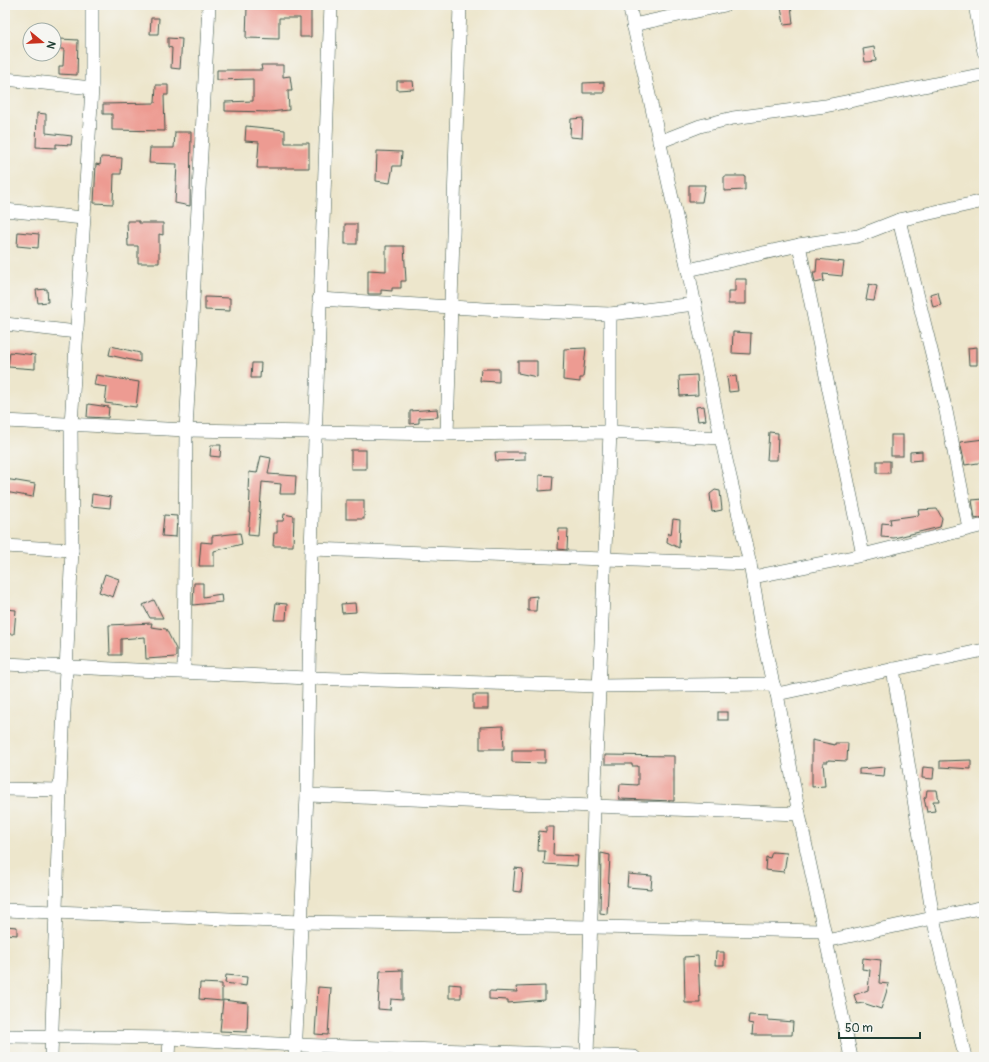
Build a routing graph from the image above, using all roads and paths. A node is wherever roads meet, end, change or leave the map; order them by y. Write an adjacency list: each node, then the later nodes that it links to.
1 (92, 5): 12 (street)
2 (209, 5): 28 (street)
3 (331, 5): 20 (street)
4 (460, 5): 22 (street)
5 (629, 5): 8 (street)
6 (726, 5): 8 (street)
7 (975, 5): 9 (street)
8 (633, 25): 13 (street)
9 (984, 52)
10 (984, 74): 13 (street)
11 (5, 79): 12 (street)
12 (92, 88): 16 (street)
13 (659, 142): 19 (street)
14 (984, 201): 17 (street)
15 (5, 210): 16 (street)
16 (84, 218): 25 (street)
17 (899, 220): 18 (street); 34 (street)
18 (799, 245): 19 (street); 38 (street)
19 (688, 270): 21 (street)
20 (319, 299): 22 (street); 29 (street)
21 (695, 304): 23 (street); 32 (street)
22 (451, 307): 23 (street); 31 (street)
23 (610, 314): 30 (street)
24 (5, 324): 25 (street)
25 (77, 332): 27 (street)
26 (5, 421): 27 (street)
27 (71, 425): 28 (street); 37 (street)
28 (186, 430): 29 (street); 46 (street)
29 (315, 432): 31 (street); 36 (street)
30 (610, 432): 31 (street); 32 (street); 39 (street)
31 (447, 434)
32 (721, 438): 40 (street)
33 (984, 525): 34 (street)
34 (970, 528): 38 (street)
35 (5, 546): 37 (street)
36 (311, 549): 39 (street); 47 (street)
37 (72, 550): 44 (street)
38 (863, 555): 41 (street)
39 (605, 559): 40 (street); 48 (street)
40 (750, 564): 41 (street)
41 (753, 577): 49 (street)
42 (984, 650): 45 (street)
43 (5, 664): 44 (street)
44 (67, 667): 46 (street); 51 (street)
45 (893, 669): 49 (street); 58 (street)
46 (184, 671): 47 (street)
47 (308, 678): 48 (street); 52 (street)
48 (600, 686): 49 (street); 53 (street)
49 (775, 689): 54 (street)
50 (5, 789): 51 (street)
51 (60, 790): 57 (street)
52 (308, 795): 53 (street); 59 (street)
53 (594, 807): 54 (street); 60 (street)
54 (799, 814): 61 (street)
55 (984, 906): 58 (street)
56 (5, 910): 57 (street)
57 (56, 912): 59 (street); 63 (street)
58 (932, 918): 61 (street); 71 (street)
59 (301, 922): 60 (street); 65 (street)
60 (590, 927): 61 (street); 68 (street)
61 (825, 936): 70 (street)
62 (5, 1036): 63 (street)
63 (52, 1037): 64 (street); 66 (street)
64 (170, 1038): 65 (street); 67 (street)
65 (296, 1051): 68 (street)
66 (51, 1057)
67 (169, 1057)
68 (587, 1057): 69 (street)
69 (634, 1057)
70 (851, 1057)
71 (965, 1057)

